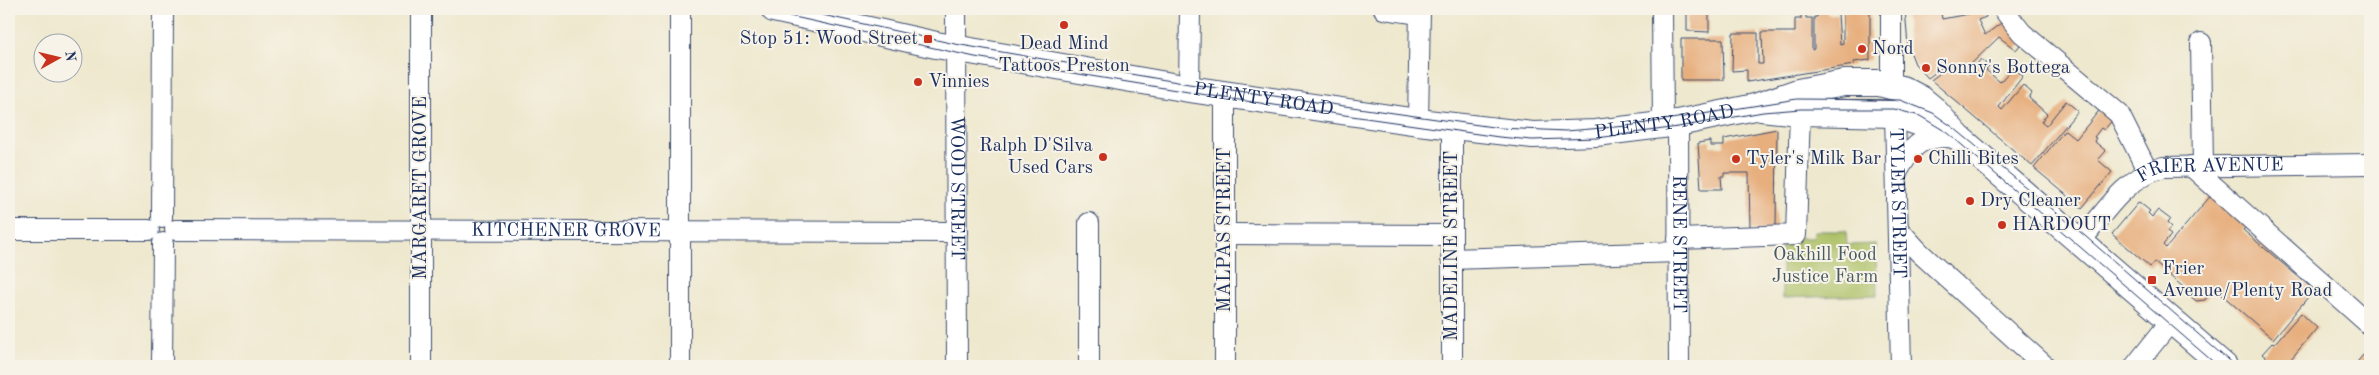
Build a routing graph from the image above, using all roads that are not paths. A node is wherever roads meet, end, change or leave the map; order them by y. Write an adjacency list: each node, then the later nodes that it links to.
1 (163, 9): 30 (street)
2 (421, 9): 32 (street, MARGARET GROVE)
3 (680, 9): 33 (street)
4 (774, 9): 13 (main road, PLENTY ROAD)
5 (956, 9): 13 (street, WOOD STREET)
6 (1190, 9): 15 (street)
7 (1384, 9): 11 (street)
8 (1662, 9): 21 (street, RENE STREET)
9 (1891, 9): 14 (street, TYLER STREET)
10 (2003, 9): 27 (street)
11 (1420, 12): 20 (street)
12 (2201, 43): 25 (street)
13 (956, 49): 15 (main road, PLENTY ROAD); 34 (street, WOOD STREET)
14 (1891, 86): 17 (main road, PLENTY ROAD); 19 (main road, TYLER STREET); 23 (main road, PLENTY ROAD)
15 (1189, 89): 16 (main road, PLENTY ROAD)
16 (1225, 94): 20 (main road, PLENTY ROAD); 35 (street, MALPAS STREET)
17 (1755, 107): 18 (main road, PLENTY ROAD); 21 (main road, PLENTY ROAD)
18 (1800, 112): 19 (main road, PLENTY ROAD); 38 (street)
19 (1895, 114): 23 (main road, PLENTY ROAD); 26 (street, TYLER STREET)
20 (1418, 122): 22 (main road, PLENTY ROAD)
21 (1671, 124): 22 (main road, PLENTY ROAD); 38 (street, RENE STREET)
22 (1452, 127): 36 (street, MADELINE STREET)
23 (1958, 137): 26 (street); 37 (main road, PLENTY ROAD)
24 (2370, 164): 25 (street, FRIER AVENUE)
25 (2197, 165): 27 (street, FRIER AVENUE); 41 (street)
26 (1898, 171): 31 (street, TYLER STREET)
27 (2148, 172): 37 (street, FRIER AVENUE)
28 (1089, 223): 46 (street)
29 (9, 230): 30 (street, KITCHENER GROVE)
30 (162, 230): 32 (street, KITCHENER GROVE); 42 (street)
31 (1899, 230): 50 (street, TYLER STREET); 51 (street)
32 (421, 232): 33 (street, KITCHENER GROVE); 43 (street, MARGARET GROVE)
33 (680, 232): 34 (street, KITCHENER GROVE); 44 (street)
34 (957, 232): 45 (street, WOOD STREET)
35 (1225, 234): 36 (street); 47 (street, MALPAS STREET)
36 (1451, 235): 39 (street, MADELINE STREET)
37 (2081, 241): 40 (main road, PLENTY ROAD)
38 (1678, 245): 39 (street); 49 (street, RENE STREET)
39 (1451, 258): 48 (street, MADELINE STREET)
40 (2171, 321): 52 (street); 53 (main road, PLENTY ROAD)
41 (2370, 325)
42 (162, 366)
43 (421, 366)
44 (680, 366)
45 (957, 366)
46 (1089, 366)
47 (1225, 366)
48 (1452, 366)
49 (1679, 366)
50 (1902, 366)
51 (2045, 366)
52 (2135, 366)
53 (2224, 366)

